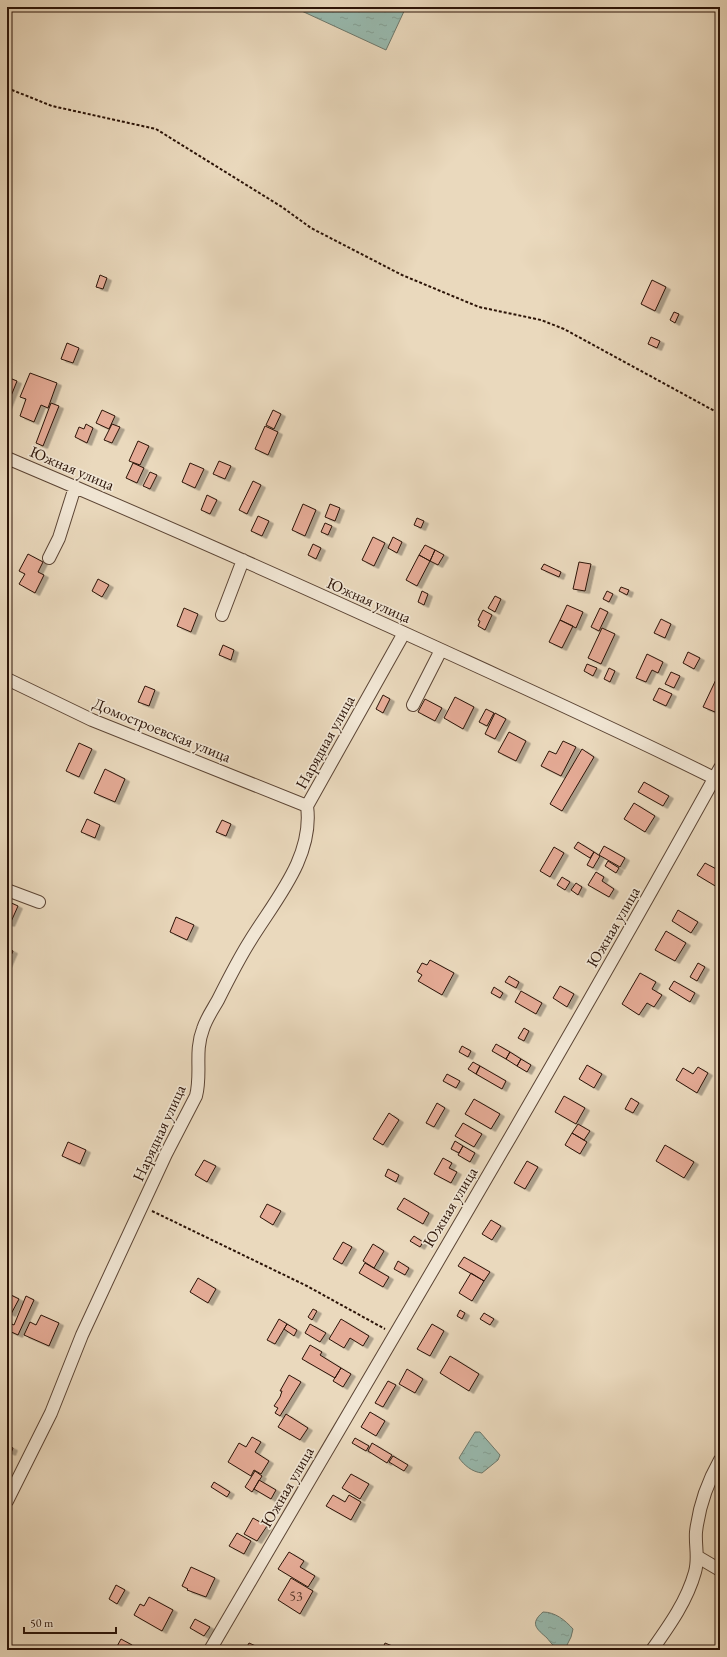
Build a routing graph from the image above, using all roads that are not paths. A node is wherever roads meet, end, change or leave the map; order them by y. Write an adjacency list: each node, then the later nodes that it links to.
1 (9, 462): 2 (street, Южная улица)
2 (75, 486): 3 (street); 4 (street, Южная улица)
3 (49, 558)
4 (244, 560): 5 (street); 6 (street, Южная улица)
5 (222, 615)
6 (404, 633): 7 (street, Южная улица); 11 (street, Нарядная улица)
7 (441, 650): 9 (street); 10 (street, Южная улица)
8 (7, 679): 11 (street, Домостроевская улица)
9 (413, 705)
10 (717, 773): 18 (street, Южная улица)
11 (307, 806): 15 (street, Нарядная улица)
12 (7, 890): 13 (street)
13 (39, 902)
14 (720, 1460): 16 (street)
15 (7, 1501)
16 (698, 1557): 17 (street); 19 (street)
17 (720, 1570)
18 (210, 1650)
19 (652, 1650)

